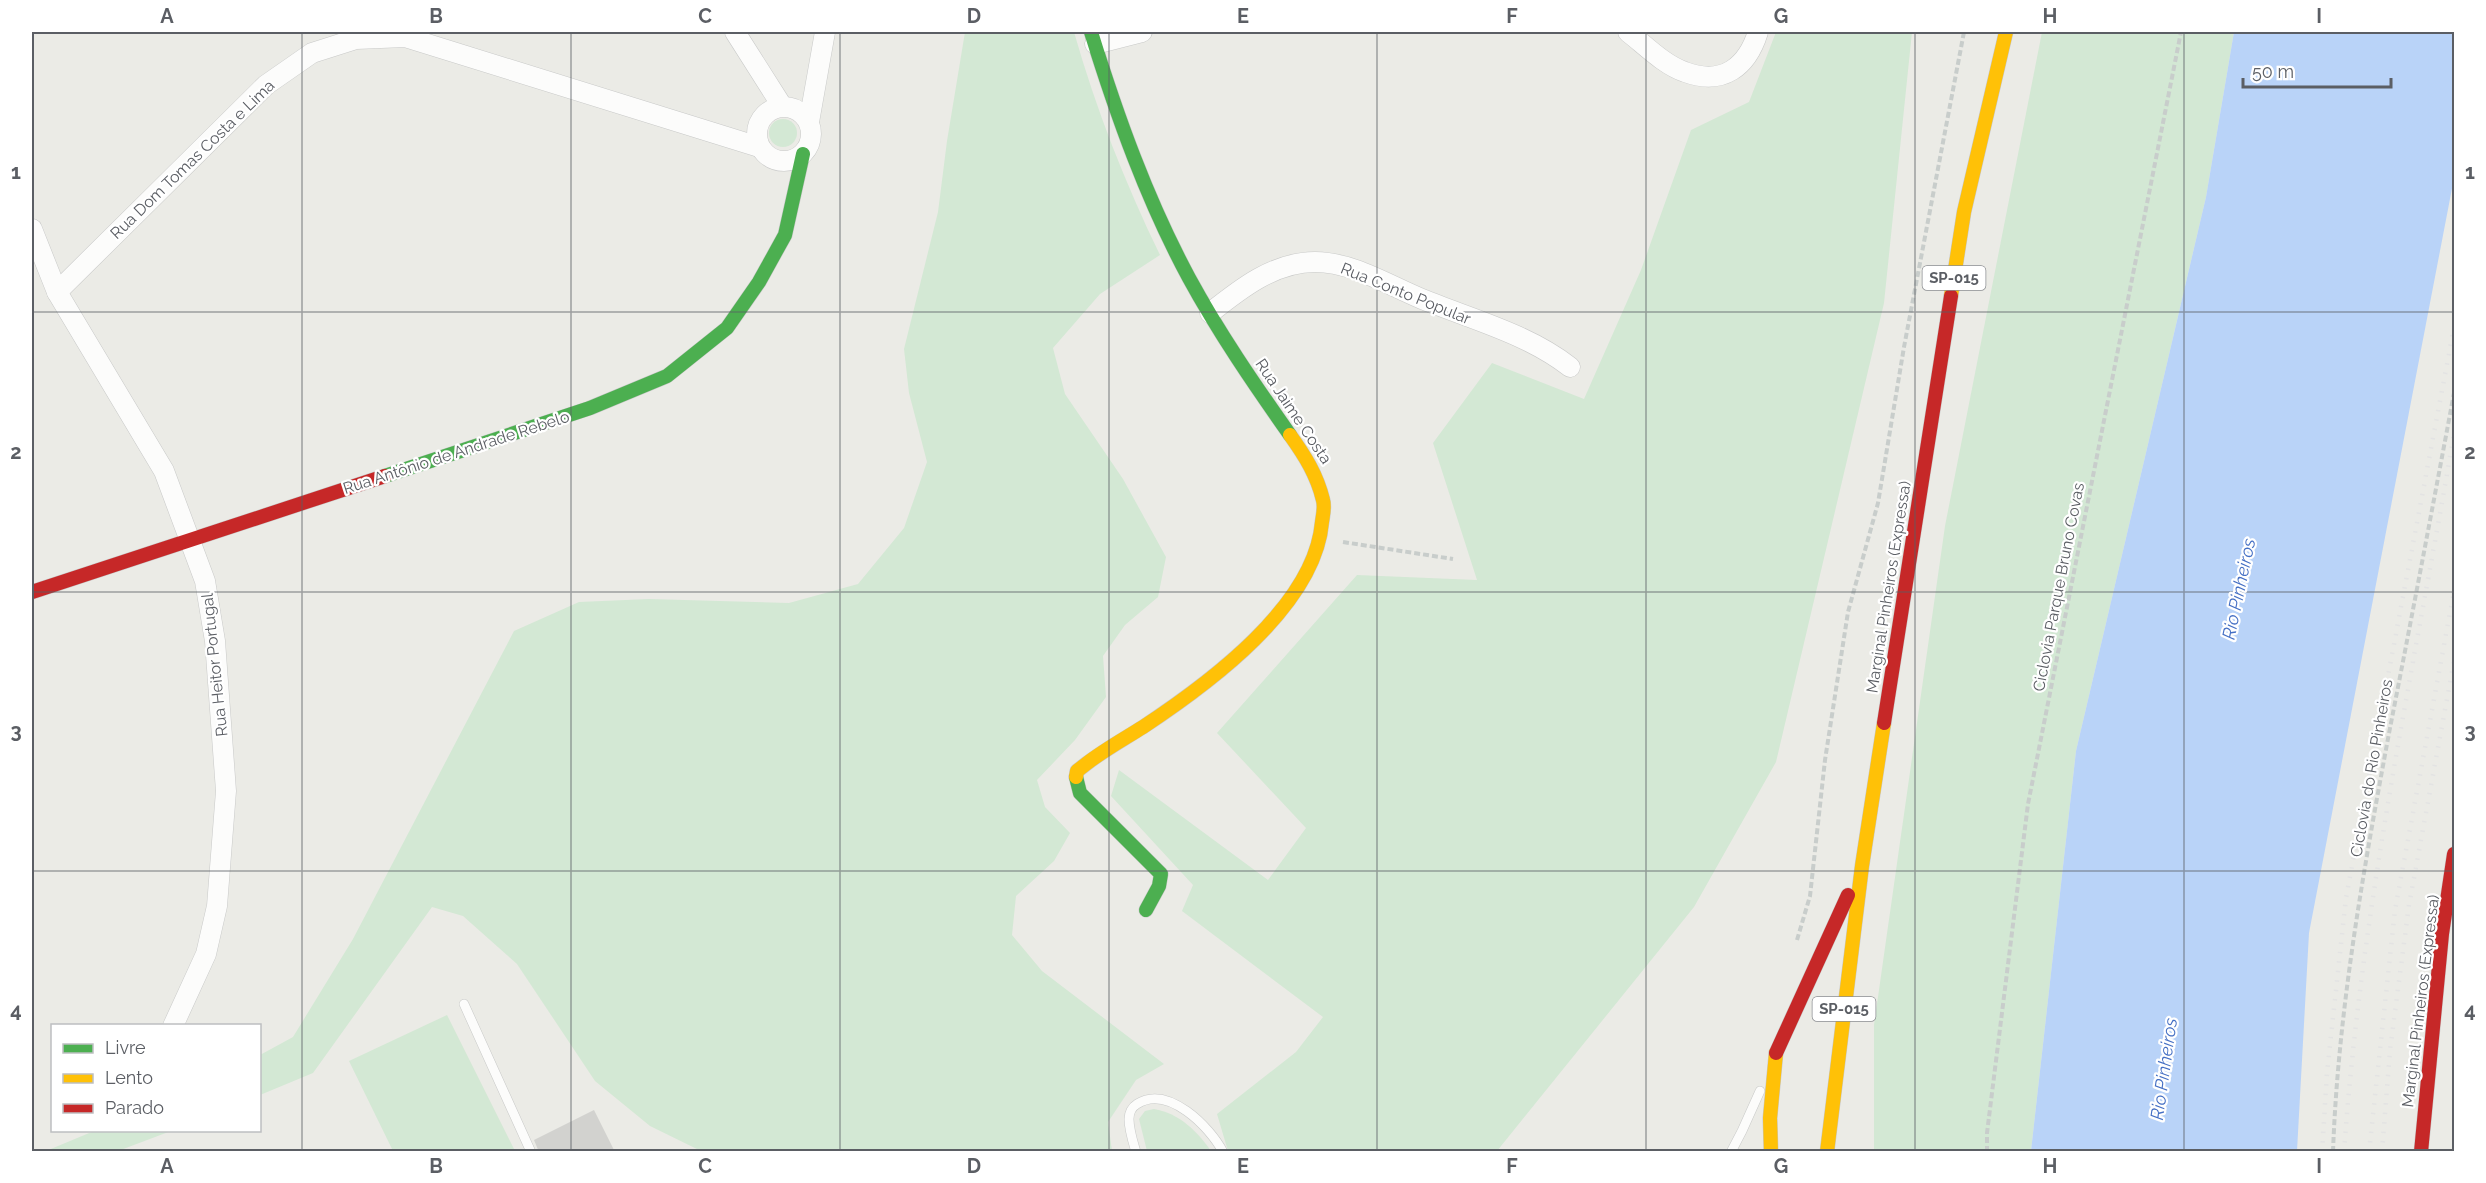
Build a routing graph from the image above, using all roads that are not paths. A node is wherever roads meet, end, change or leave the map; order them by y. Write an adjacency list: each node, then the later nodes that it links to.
1 (735, 32): 8 (street)
2 (825, 32): 8 (street)
3 (1142, 32): 7 (street)
4 (1628, 32): 5 (street)
5 (1758, 32)
6 (2006, 32): 20 (main road, Marginal Pinheiros (Expressa) / SP-015)
7 (1093, 38): 15 (main road, Rua Jaime Costa)
8 (790, 112): 9 (street); 10 (street)
9 (758, 138): 11 (street); 14 (street, Rua Dom Tomas Costa e Lima)
10 (802, 154): 11 (street); 12 (main road, Rua Antônio de Andrade Rebelo)
11 (779, 161): 12 (street)
12 (793, 200): 17 (main road, Rua Antônio de Andrade Rebelo)
13 (32, 229): 14 (street, Rua Heitor Portugal)
14 (57, 291): 17 (street, Rua Heitor Portugal)
15 (1210, 313): 16 (street, Rua Conto Popular); 21 (main road, Rua Jaime Costa)
16 (1570, 367)
17 (191, 538): 18 (main road, Rua Antônio de Andrade Rebelo); 23 (street, Rua Heitor Portugal)
18 (32, 592)
19 (2454, 854): 26 (main road, Marginal Pinheiros (Expressa))
20 (1862, 866): 24 (main road); 32 (main road, Marginal Pinheiros (Expressa) / SP-015)
21 (1146, 910)
22 (464, 1004): 27 (lane)
23 (174, 1024)
24 (1776, 1053): 30 (lane); 31 (main road)
25 (2441, 1086): 26 (main road)
26 (2423, 1116): 33 (main road, Marginal Pinheiros (Expressa))
27 (531, 1152)
28 (1136, 1152): 29 (lane)
29 (1223, 1152)
30 (1731, 1152)
31 (1771, 1152)
32 (1827, 1152)
33 (2421, 1152)

